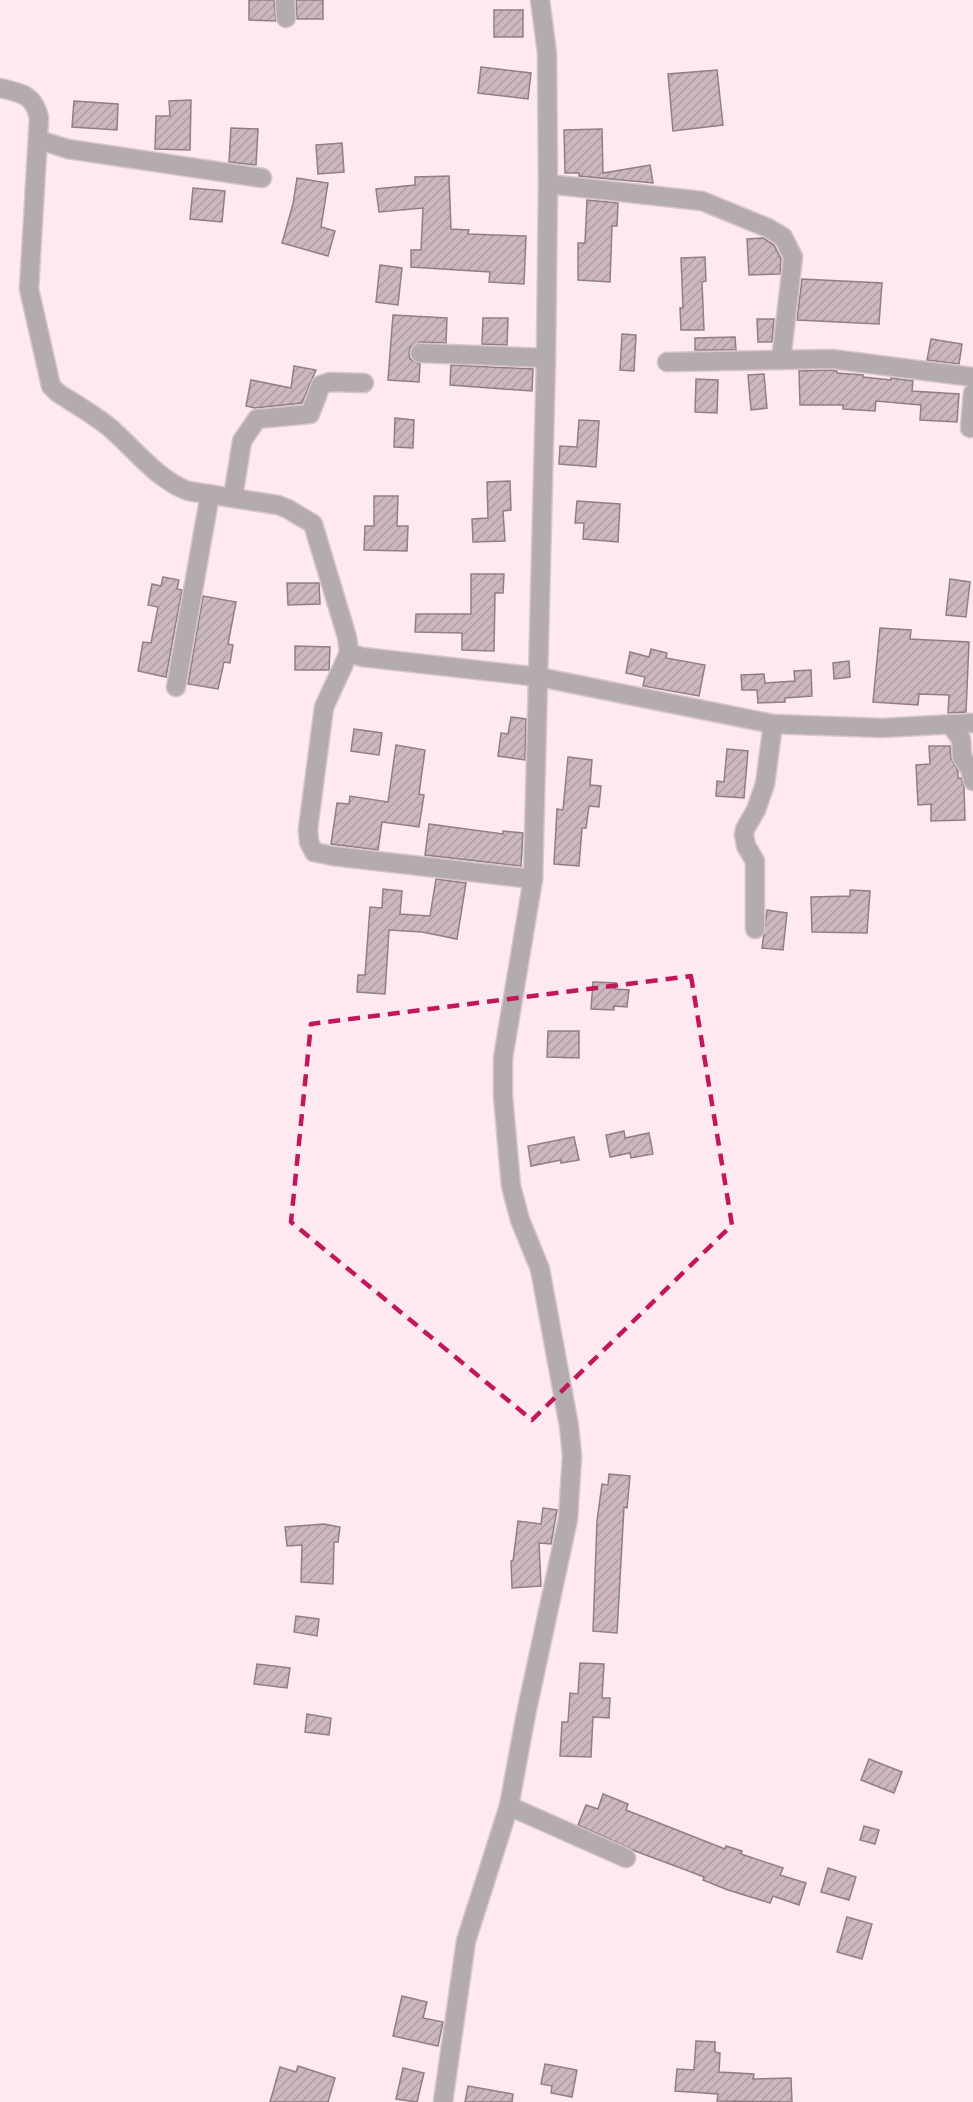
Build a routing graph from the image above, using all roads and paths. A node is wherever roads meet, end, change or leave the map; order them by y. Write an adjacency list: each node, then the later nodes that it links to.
1 (540, 0): 5 (street)
2 (0, 88): 3 (street)
3 (39, 140): 4 (street); 14 (street)
4 (262, 178)
5 (548, 184): 7 (street); 8 (street)
6 (420, 352): 7 (street)
7 (546, 358): 17 (street)
8 (781, 360): 9 (street); 10 (street)
9 (667, 362)
10 (973, 377)
11 (363, 384): 15 (street)
12 (973, 393): 13 (street)
13 (970, 428)
14 (210, 494): 15 (street); 18 (street)
15 (233, 497): 16 (street)
16 (349, 653): 17 (street); 23 (street)
17 (538, 677): 20 (street); 23 (street)
18 (176, 687)
19 (973, 723): 21 (street)
20 (773, 724): 21 (street); 24 (street)
21 (950, 724): 22 (street)
22 (973, 781)
23 (533, 879): 25 (street)
24 (755, 929)
25 (509, 1806): 26 (street); 27 (street)
26 (626, 1858)
27 (443, 2102)

